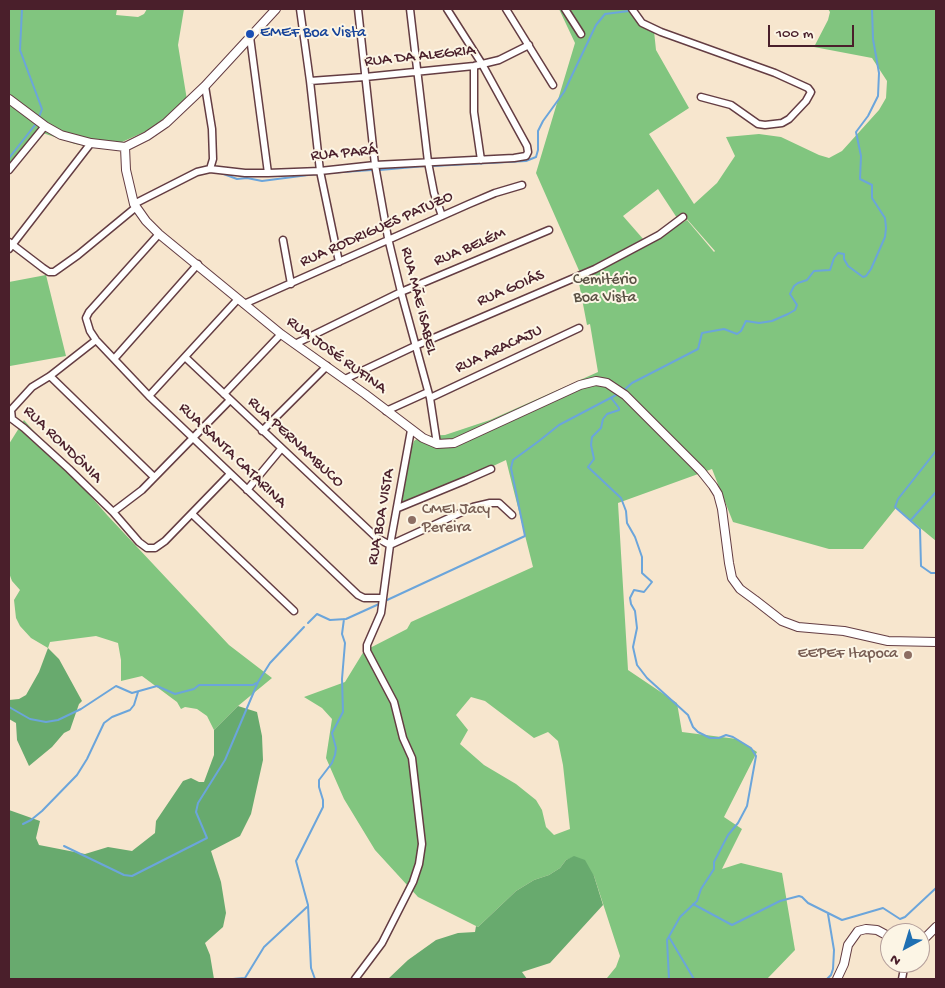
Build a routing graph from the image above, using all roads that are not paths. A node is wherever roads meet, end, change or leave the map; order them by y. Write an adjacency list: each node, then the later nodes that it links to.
1 (276, 9): 10 (street)
2 (300, 9): 16 (street)
3 (358, 9): 15 (street, RUA MÃE ISABEL)
4 (410, 9): 14 (street)
5 (447, 9): 12 (street)
6 (506, 9): 11 (street)
7 (566, 9): 9 (street)
8 (634, 12): 19 (street)
9 (581, 34)
10 (250, 37): 18 (street); 30 (street)
11 (529, 45): 12 (street, RUA DA ALEGRIA); 17 (street)
12 (482, 64): 13 (street, RUA DA ALEGRIA); 24 (street, RUA PARÁ)
13 (474, 66): 14 (street, RUA DA ALEGRIA); 24 (street)
14 (418, 71): 15 (street, RUA DA ALEGRIA); 25 (street)
15 (364, 77): 16 (street, RUA DA ALEGRIA); 26 (street, RUA MÃE ISABEL)
16 (310, 81): 29 (street)
17 (553, 85)
18 (205, 86): 23 (street); 27 (street)
19 (701, 97)
20 (9, 99): 21 (street)
21 (45, 126): 22 (street); 28 (street)
22 (91, 144): 23 (street); 39 (street)
23 (124, 147): 32 (street, RUA JOSÉ RUFINA)
24 (481, 160): 25 (street, RUA PARÁ)
25 (428, 162): 26 (street, RUA PARÁ); 33 (street)
26 (375, 165): 29 (street, RUA PARÁ); 37 (street, RUA MÃE ISABEL)
27 (210, 169): 30 (street, RUA PARÁ); 32 (street)
28 (9, 170)
29 (320, 171): 30 (street, RUA PARÁ); 40 (street)
30 (268, 173)
31 (522, 185): 33 (street, RUA RODRIGUES PATUZO)
32 (134, 206): 36 (street, RUA JOSÉ RUFINA); 39 (street)
33 (442, 216): 37 (street, RUA RODRIGUES PATUZO)
34 (683, 217): 49 (street, RUA GOIÁS)
35 (549, 230): 43 (street, RUA BELÉM)
36 (159, 234): 41 (street, RUA JOSÉ RUFINA); 47 (street, RUA SANTA CATARINA)
37 (388, 238): 40 (street, RUA RODRIGUES PATUZO); 43 (street, RUA MÃE ISABEL)
38 (283, 240): 42 (street)
39 (10, 245)
40 (339, 262): 42 (street, RUA RODRIGUES PATUZO)
41 (198, 264): 44 (street, RUA JOSÉ RUFINA); 51 (street)
42 (291, 284): 44 (street, RUA RODRIGUES PATUZO)
43 (401, 292): 48 (street, RUA BELÉM); 49 (street, RUA MÃE ISABEL)
44 (241, 302): 46 (street, RUA JOSÉ RUFINA); 50 (street)
45 (579, 328): 56 (street, RUA ARACAJU)
46 (281, 334): 48 (street, RUA JOSÉ RUFINA); 55 (street)
47 (96, 340): 51 (street, RUA SANTA CATARINA); 53 (street, RUA RONDÔNIA)
48 (295, 344): 52 (street, RUA JOSÉ RUFINA)
49 (415, 346): 54 (street, RUA GOIÁS); 56 (street, RUA MÃE ISABEL)
50 (185, 357): 55 (street, RUA PERNAMBUCO); 57 (street)
51 (114, 359): 57 (street, RUA SANTA CATARINA)
52 (327, 366): 54 (street, RUA JOSÉ RUFINA); 61 (street)
53 (50, 376): 67 (street); 70 (street, RUA RONDÔNIA)
54 (345, 379): 59 (street, RUA JOSÉ RUFINA)
55 (224, 394): 58 (street, RUA PERNAMBUCO)
56 (429, 395): 59 (street, RUA ARACAJU); 63 (street, RUA MÃE ISABEL)
57 (149, 396): 62 (street, RUA SANTA CATARINA)
58 (230, 400): 61 (street, RUA PERNAMBUCO); 62 (street)
59 (386, 411): 60 (street, RUA JOSÉ RUFINA)
60 (412, 430): 63 (street, RUA JOSÉ RUFINA); 69 (street, RUA BOA VISTA)
61 (262, 431): 64 (street, RUA PERNAMBUCO)
62 (192, 437): 66 (street, RUA SANTA CATARINA); 67 (street)
63 (437, 444): 76 (street)
64 (281, 449): 68 (street); 73 (street, RUA PERNAMBUCO)
65 (491, 468): 69 (street)
66 (230, 474): 68 (street, RUA SANTA CATARINA); 71 (street)
67 (154, 477): 70 (street)
68 (247, 490): 74 (street, RUA SANTA CATARINA)
69 (398, 508): 73 (street, RUA BOA VISTA)
70 (113, 512): 71 (street, RUA RONDÔNIA)
71 (192, 514): 75 (street)
72 (512, 515): 73 (street)
73 (390, 545): 74 (street, RUA BOA VISTA)
74 (383, 598): 78 (street, RUA BOA VISTA)
75 (294, 611)
76 (936, 642)
77 (880, 932): 79 (street)
78 (355, 979)
79 (838, 979)

